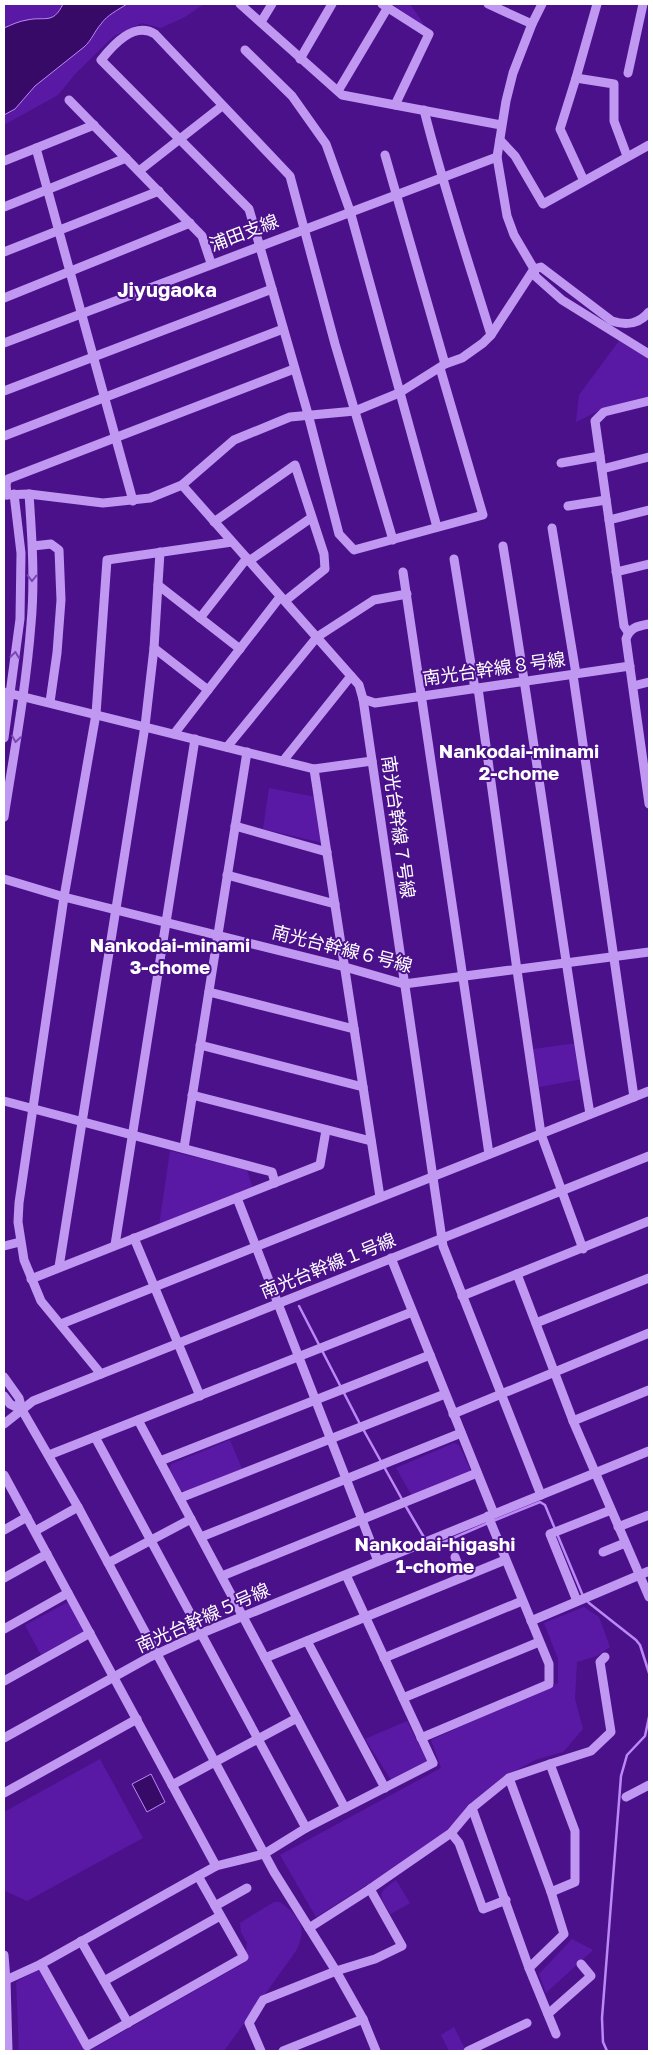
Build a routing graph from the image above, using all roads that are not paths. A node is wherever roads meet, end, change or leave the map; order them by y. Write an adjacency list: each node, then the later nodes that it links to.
1 (240, 4): 9 (street)
2 (272, 4): 9 (street)
3 (332, 4): 12 (street)
4 (488, 4): 10 (street)
5 (542, 4): 10 (street)
6 (597, 4): 14 (street)
7 (643, 4): 13 (street)
8 (385, 6): 15 (street); 17 (street)
9 (260, 22): 12 (street)
10 (532, 24): 21 (street)
11 (245, 50): 38 (street)
12 (300, 59): 15 (street)
13 (628, 73)
14 (576, 78): 28 (street); 33 (street)
15 (338, 91): 17 (street)
16 (69, 100): 20 (street)
17 (395, 104): 19 (street)
18 (222, 106): 22 (street); 22 (street); 40 (street)
19 (424, 110): 21 (street); 32 (street)
20 (94, 125): 25 (street); 29 (street)
21 (501, 125): 23 (street)
22 (180, 140): 31 (street); 42 (street)
23 (500, 140): 27 (street); 33 (street)
24 (649, 145): 28 (street)
25 (36, 148): 30 (street); 34 (street)
26 (385, 156): 36 (street)
27 (497, 156): 32 (street, 浦田支線); 45 (street)
28 (627, 156): 33 (street)
29 (126, 158): 31 (street); 34 (street)
30 (4, 161)
31 (139, 171): 35 (street)
32 (441, 178): 36 (street, 浦田支線); 52 (street)
33 (584, 181)
34 (48, 190): 37 (street); 41 (street)
35 (159, 191): 39 (street); 41 (street)
36 (397, 194): 38 (street, 浦田支線); 56 (street)
37 (4, 207)
38 (350, 211): 40 (street, 浦田支線); 59 (street)
39 (190, 224): 44 (street); 46 (street)
40 (305, 228): 42 (street, 浦田支線); 62 (street)
41 (59, 230): 43 (street); 46 (street)
42 (260, 246): 44 (street, 浦田支線); 47 (street)
43 (4, 252)
44 (211, 263): 50 (street, 浦田支線)
45 (534, 269): 49 (street); 52 (street); 54 (street)
46 (70, 271): 48 (street); 50 (street)
47 (272, 289): 51 (street); 55 (street)
48 (4, 298)
49 (649, 312)
50 (82, 313): 53 (street, 浦田支線); 55 (street)
51 (283, 329): 57 (street); 60 (street)
52 (491, 335): 56 (street)
53 (4, 343)
54 (649, 354)
55 (94, 356): 58 (street); 60 (street)
56 (442, 366): 59 (street); 80 (street)
57 (294, 369): 63 (street); 65 (street)
58 (4, 390)
59 (399, 393): 62 (street); 80 (street)
60 (106, 397): 64 (street); 65 (street)
61 (649, 401): 66 (street)
62 (355, 411): 63 (street); 82 (street)
63 (308, 414): 70 (street); 82 (street)
64 (4, 436)
65 (117, 437): 72 (street); 73 (street)
66 (600, 456): 68 (street); 69 (street)
67 (649, 457): 69 (street)
68 (561, 463)
69 (602, 469): 74 (street)
70 (182, 486): 73 (street); 79 (street, 南光台幹線７号線)
71 (29, 494): 72 (street); 73 (street); 84 (street)
72 (8, 495): 109 (street, one-way to 72)
73 (134, 500)
74 (606, 500): 75 (street); 78 (street)
75 (568, 506)
76 (649, 510): 78 (street)
77 (311, 518): 79 (street); 88 (street); 94 (street)
78 (609, 520): 91 (street)
79 (214, 522): 83 (street, 南光台幹線７号線)
80 (437, 527): 82 (street)
81 (552, 528): 102 (street)
82 (393, 540)
83 (232, 542): 86 (street); 88 (street, 南光台幹線７号線)
84 (33, 546): 110 (street, one-way to 110); 113 (street)
85 (503, 546): 104 (street)
86 (160, 552): 92 (street); 114 (street)
87 (454, 559): 107 (street)
88 (248, 560): 94 (street, 南光台幹線７号線); 95 (street)
89 (649, 564): 91 (street)
90 (403, 572): 93 (street)
91 (616, 572): 97 (street)
92 (158, 585): 95 (street); 99 (street)
93 (407, 594): 98 (street); 111 (street)
94 (283, 599): 98 (street, 南光台幹線７号線); 100 (street)
95 (200, 618): 100 (street)
96 (649, 624): 97 (street)
97 (628, 632): 101 (street)
98 (317, 637): 103 (street, 南光台幹線７号線); 119 (street)
99 (154, 648): 108 (street); 115 (street)
100 (240, 649): 108 (street)
101 (630, 666): 102 (street, 南光台幹線８号線); 106 (street)
102 (574, 674): 104 (street, 南光台幹線８号線); 136 (street)
103 (351, 676): 112 (street, 南光台幹線７号線); 121 (street)
104 (525, 682): 107 (street, 南光台幹線８号線); 137 (street)
105 (649, 682): 106 (street)
106 (633, 686): 124 (street)
107 (477, 688): 111 (street, 南光台幹線８号線); 139 (street)
108 (208, 690): 116 (street)
109 (7, 692): 110 (street); 117 (street)
110 (23, 695): 113 (street); 125 (street, one-way to 125)
111 (422, 696): 112 (street, 南光台幹線８号線); 140 (street)
112 (363, 699): 122 (street, 南光台幹線７号線)
113 (50, 702): 114 (street)
114 (96, 714): 115 (street); 130 (street)
115 (145, 726): 116 (street); 132 (street)
116 (174, 734): 118 (street)
117 (4, 738)
118 (195, 739): 119 (street); 133 (street)
119 (226, 747): 120 (street)
120 (247, 752): 121 (street); 126 (street)
121 (283, 761): 123 (street)
122 (372, 761): 123 (street); 141 (street, 南光台幹線７号線)
123 (314, 769): 127 (street)
124 (649, 804)
125 (4, 817)
126 (235, 826): 127 (street); 128 (street)
127 (327, 852): 131 (street)
128 (227, 875): 131 (street); 134 (street)
129 (4, 879): 130 (street, 南光台幹線６号線)
130 (64, 896): 132 (street, 南光台幹線６号線); 150 (street)
131 (335, 904): 138 (street)
132 (116, 910): 133 (street, 南光台幹線６号線); 152 (street)
133 (166, 922): 134 (street, 南光台幹線６号線); 155 (street)
134 (218, 935): 138 (street, 南光台幹線６号線); 142 (street)
135 (649, 952): 136 (street, 南光台幹線６号線)
136 (613, 957): 137 (street, 南光台幹線６号線); 148 (street)
137 (565, 964): 139 (street, 南光台幹線６号線); 151 (street)
138 (345, 967): 141 (street, 南光台幹線６号線); 143 (street)
139 (517, 970): 140 (street, 南光台幹線６号線); 154 (street)
140 (463, 978): 141 (street, 南光台幹線６号線); 158 (street)
141 (404, 984): 160 (street, 南光台幹線７号線)
142 (209, 992): 143 (street); 144 (street)
143 (354, 1029): 145 (street)
144 (200, 1045): 145 (street); 147 (street)
145 (363, 1086): 156 (street)
146 (649, 1090): 148 (street)
147 (192, 1095): 153 (street); 157 (street)
148 (634, 1097): 151 (street)
149 (4, 1101): 150 (street)
150 (32, 1109): 152 (street); 168 (street)
151 (590, 1114): 154 (street)
152 (82, 1122): 155 (street); 174 (street)
153 (326, 1130): 156 (street); 161 (street)
154 (541, 1134): 158 (street); 162 (street)
155 (132, 1135): 157 (street); 169 (street)
156 (371, 1141): 163 (street)
157 (184, 1148): 161 (street)
158 (490, 1154): 160 (street)
159 (649, 1156): 162 (street, 南光台幹線１号線)
160 (433, 1176): 163 (street); 167 (street, 南光台幹線７号線)
161 (275, 1183): 164 (street)
162 (561, 1191): 167 (street, 南光台幹線１号線); 172 (street)
163 (380, 1197): 171 (street)
164 (237, 1198): 166 (street); 171 (street)
165 (649, 1225): 172 (street)
166 (134, 1238): 169 (street); 178 (street)
167 (442, 1239): 173 (street, 南光台幹線１号線); 179 (street, 南光台幹線７号線)
168 (20, 1242): 170 (street); 177 (street)
169 (115, 1245): 174 (street)
170 (4, 1246)
171 (256, 1246): 178 (street); 180 (street)
172 (583, 1249): 175 (street)
173 (391, 1258): 180 (street, 南光台幹線１号線); 181 (street)
174 (59, 1267): 177 (street)
175 (517, 1274): 179 (street); 182 (street)
176 (649, 1278): 182 (street)
177 (31, 1279): 183 (street)
178 (154, 1287): 183 (street); 185 (street)
179 (462, 1296): 193 (street, 南光台幹線７号線)
180 (277, 1303): 185 (street, 南光台幹線１号線); 187 (street)
181 (412, 1312): 186 (street); 187 (street)
182 (536, 1323): 188 (street)
183 (61, 1324): 189 (street)
184 (649, 1333): 188 (street)
185 (178, 1343): 189 (street, 南光台幹線１号線); 195 (street)
186 (430, 1355): 192 (street); 196 (street)
187 (298, 1357): 195 (street); 196 (street)
188 (555, 1372): 193 (street); 200 (street)
189 (101, 1374): 197 (street, 南光台幹線１号線)
190 (4, 1377): 197 (street)
191 (649, 1390): 200 (street)
192 (445, 1394): 198 (street); 204 (street)
193 (501, 1394): 198 (street); 212 (street, 南光台幹線７号線)
194 (4, 1396): 197 (street)
195 (200, 1396): 199 (street)
196 (315, 1400): 204 (street); 207 (street)
197 (22, 1410): 201 (street, 南光台幹線１号線); 206 (street)
198 (453, 1414): 202 (street)
199 (138, 1420): 203 (street); 207 (street)
200 (573, 1420): 209 (street)
201 (4, 1424)
202 (461, 1433): 208 (street); 211 (street)
203 (95, 1437): 206 (street); 225 (street)
204 (330, 1439): 211 (street); 213 (street)
205 (649, 1451): 209 (street, 南光台幹線５号線)
206 (49, 1455): 214 (street)
207 (160, 1461): 213 (street)
208 (477, 1473): 219 (street); 220 (street)
209 (595, 1473): 212 (street, 南光台幹線５号線); 215 (street)
210 (4, 1475): 217 (street)
211 (346, 1479): 220 (street); 224 (street)
212 (540, 1495): 219 (street, 南光台幹線５号線)
213 (180, 1498): 218 (street)
214 (78, 1507): 223 (street); 232 (street)
215 (611, 1510): 221 (street); 241 (street)
216 (649, 1515): 221 (street)
217 (27, 1517): 222 (street); 223 (street)
218 (191, 1519): 224 (street); 225 (street)
219 (491, 1519): 230 (street); 231 (street, 南光台幹線５号線)
220 (362, 1520): 231 (street); 235 (street)
221 (618, 1527): 226 (street)
222 (4, 1530)
223 (35, 1531): 228 (street)
224 (201, 1537): 235 (street)
225 (151, 1540): 232 (street); 248 (street)
226 (625, 1543): 227 (street); 237 (street)
227 (604, 1552)
228 (47, 1554): 238 (street); 239 (street)
229 (456, 1557): 236 (street)
230 (506, 1560): 236 (street); 242 (street)
231 (378, 1561): 234 (street, 南光台幹線５号線)
232 (108, 1563): 251 (street)
233 (649, 1571): 237 (street)
234 (346, 1574): 243 (street, 南光台幹線５号線); 244 (street)
235 (222, 1576): 243 (street)
236 (463, 1576): 244 (street)
237 (639, 1576): 240 (street); 241 (street)
238 (4, 1578)
239 (68, 1593): 246 (street); 247 (street)
240 (649, 1597)
241 (581, 1600): 245 (street)
242 (522, 1601): 245 (street); 254 (street)
243 (244, 1616): 248 (street, 南光台幹線５号線); 253 (street)
244 (365, 1617): 249 (street); 254 (street)
245 (531, 1621): 250 (street)
246 (4, 1629)
247 (90, 1633): 255 (street); 256 (street)
248 (202, 1633): 251 (street, 南光台幹線５号線); 261 (street)
249 (307, 1641): 253 (street); 268 (street)
250 (539, 1642): 257 (street); 262 (street)
251 (156, 1654): 255 (street, 南光台幹線５号線); 263 (street)
252 (605, 1657): 264 (street)
253 (265, 1658): 258 (street)
254 (384, 1658): 257 (street)
255 (114, 1678): 259 (street); 260 (street, 南光台幹線５号線)
256 (4, 1681)
257 (403, 1698): 262 (street)
258 (297, 1718): 261 (street); 271 (street)
259 (137, 1719): 266 (street); 269 (street)
260 (4, 1738)
261 (258, 1738): 263 (street); 273 (street)
262 (421, 1738): 268 (street)
263 (214, 1762): 266 (street); 275 (street)
264 (550, 1764): 265 (street); 280 (street)
265 (509, 1778): 272 (street); 280 (street)
266 (172, 1785): 276 (street)
267 (649, 1786): 270 (street)
268 (385, 1788): 271 (street)
269 (5, 1789)
270 (626, 1797)
271 (345, 1808): 273 (street)
272 (472, 1808): 274 (street); 281 (street)
273 (306, 1828): 275 (street)
274 (451, 1833): 279 (street); 281 (street)
275 (264, 1854): 276 (street); 284 (street)
276 (216, 1866): 277 (street)
277 (198, 1876): 282 (street); 285 (street)
278 (247, 1888): 282 (street)
279 (370, 1889): 284 (street); 290 (street)
280 (551, 1892): 289 (street)
281 (506, 1900): 289 (street)
282 (215, 1906): 283 (street)
283 (220, 1916): 292 (street); 297 (street)
284 (310, 1928): 290 (street)
285 (81, 1942): 287 (street); 292 (street)
286 (4, 1956): 291 (street)
287 (41, 1964): 291 (street); 297 (street)
288 (581, 1964): 293 (street)
289 (529, 1968): 293 (street)
290 (336, 1971): 295 (street); 301 (street)
291 (6, 1980): 294 (street)
292 (104, 1982): 297 (street)
293 (548, 2014): 298 (street)
294 (5, 2016): 300 (street)
295 (363, 2020): 299 (street); 303 (street)
296 (527, 2022): 304 (street)
297 (128, 2023)
298 (556, 2034)
299 (299, 2048): 302 (street)
300 (8, 2051)
301 (261, 2051)
302 (283, 2051)
303 (376, 2051)
304 (468, 2051)

